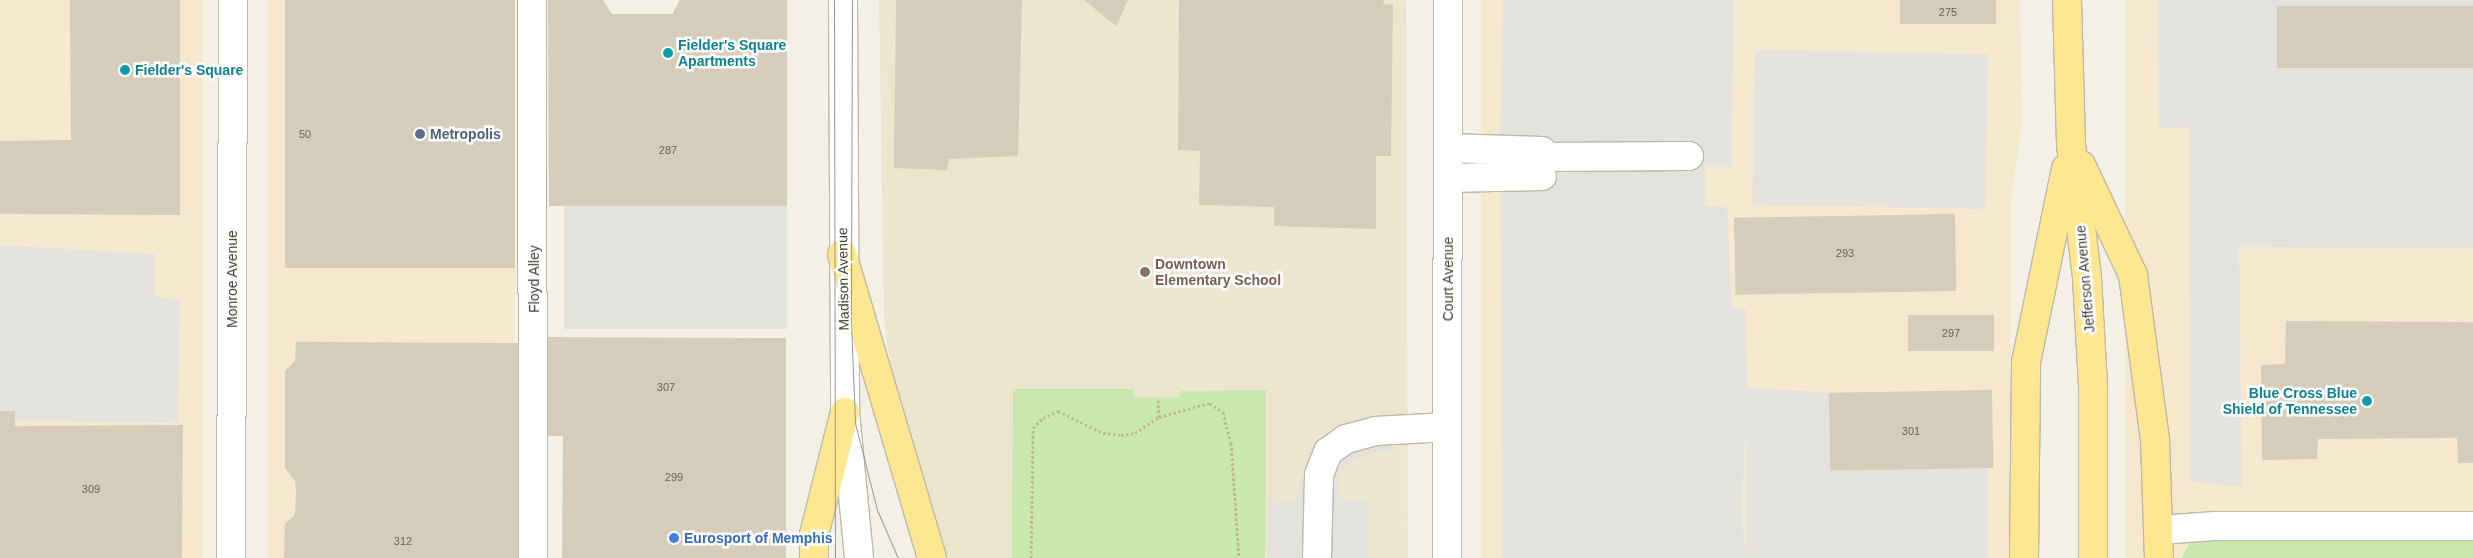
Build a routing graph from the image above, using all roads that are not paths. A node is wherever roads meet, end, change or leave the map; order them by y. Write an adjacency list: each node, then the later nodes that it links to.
1 (233, 0): 16 (street, Monroe Avenue)
2 (532, 0): 17 (street, Floyd Alley)
3 (843, 0): 11 (street, Madison Avenue)
4 (1448, 0): 7 (street, Court Avenue)
5 (2067, 0): 6 (main road, Jefferson Avenue)
6 (2071, 145): 15 (main road); 23 (main road); 24 (main road, Jefferson Avenue)
7 (1448, 148): 9 (street); 10 (street, Court Avenue)
8 (1690, 156): 9 (street)
9 (1542, 161): 10 (street)
10 (1448, 178): 13 (street, Court Avenue)
11 (842, 254): 12 (street, Madison Avenue); 20 (main road)
12 (845, 412): 18 (main road); 19 (street, Madison Avenue)
13 (1448, 427): 21 (street); 22 (street, Court Avenue)
14 (2473, 526): 15 (street)
15 (2159, 530): 25 (main road)
16 (231, 558)
17 (533, 558)
18 (814, 558)
19 (859, 558)
20 (932, 558)
21 (1317, 558)
22 (1447, 558)
23 (2024, 558)
24 (2093, 558)
25 (2159, 558)

